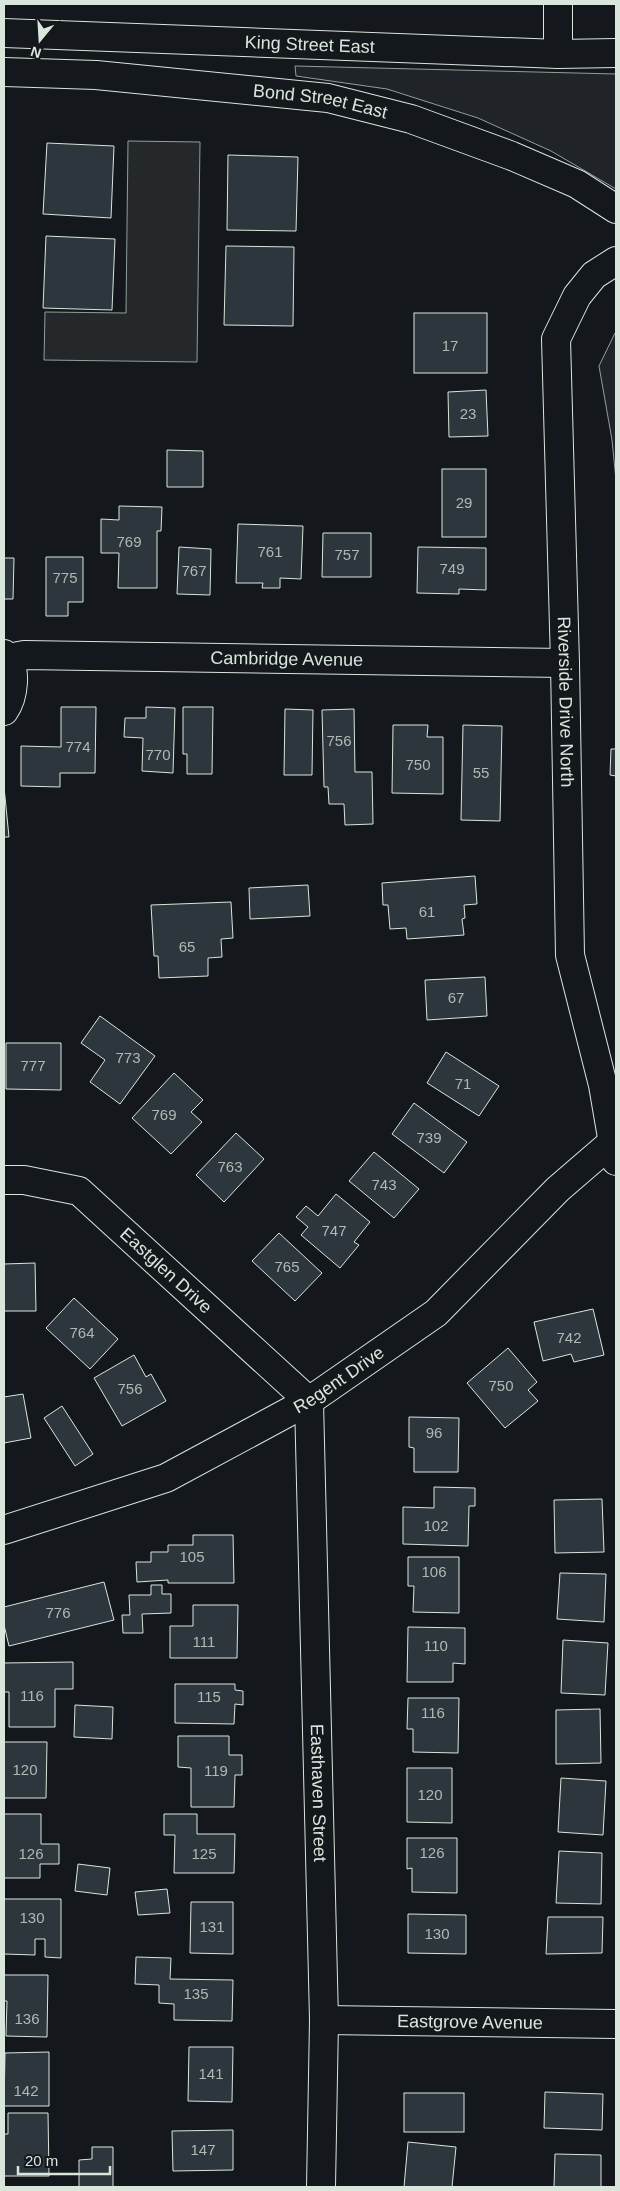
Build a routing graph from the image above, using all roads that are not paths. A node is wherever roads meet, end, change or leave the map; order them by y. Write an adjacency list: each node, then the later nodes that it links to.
1 (558, 4): 3 (street)
2 (4, 33): 3 (street, King Street East)
3 (558, 54): 4 (street, King Street East)
4 (616, 54)
5 (4, 72): 6 (street, Bond Street East)
6 (616, 210)
7 (616, 261): 9 (street, Riverside Drive North)
8 (6, 656): 9 (street, Cambridge Avenue); 10 (street, Cambridge Avenue)
9 (565, 663): 11 (street, Riverside Drive North)
10 (4, 711)
11 (615, 1147): 13 (street, Regent Drive)
12 (4, 1180): 13 (street, Eastglen Drive)
13 (309, 1401): 14 (street, Regent Drive); 15 (street, Easthaven Street)
14 (4, 1530)
15 (324, 2020): 16 (street, Eastgrove Avenue); 17 (street, Easthaven Street)
16 (616, 2024)
17 (321, 2187)

